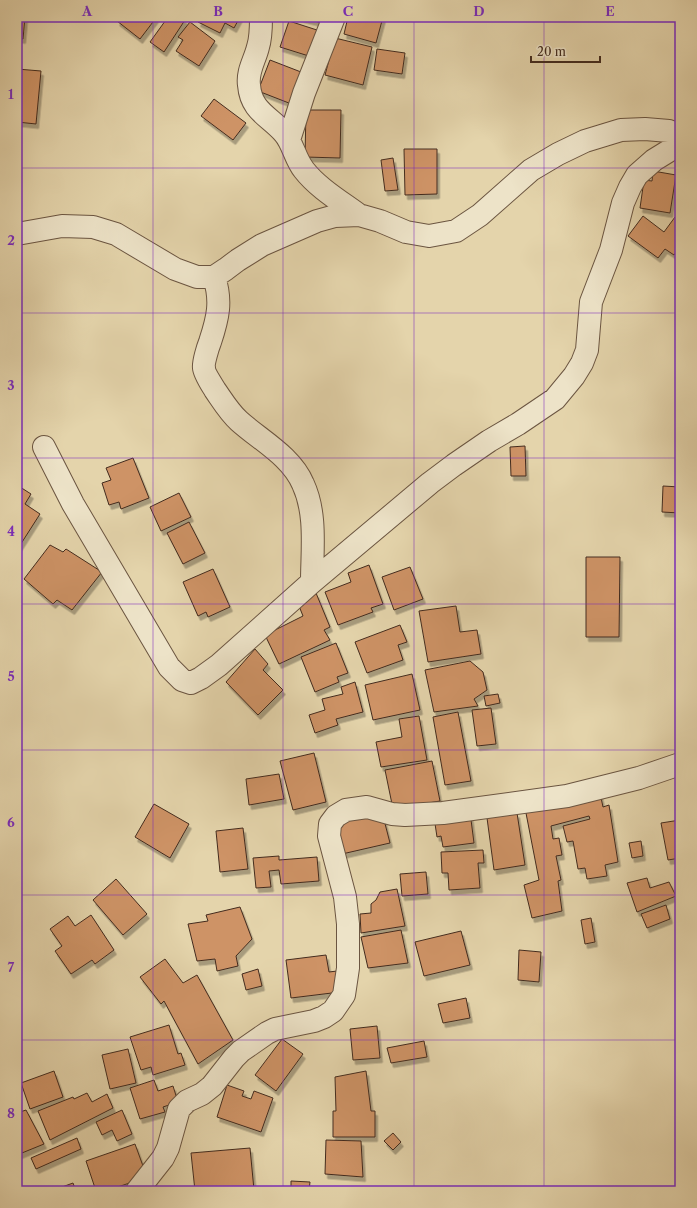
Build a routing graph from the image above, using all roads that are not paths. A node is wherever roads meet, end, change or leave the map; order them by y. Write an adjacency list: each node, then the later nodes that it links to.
1 (261, 17): 4 (street)
2 (334, 17): 4 (street)
3 (680, 135): 6 (street)
4 (289, 140): 6 (street)
5 (680, 144): 10 (street)
6 (359, 214): 8 (street)
7 (17, 234): 8 (street)
8 (214, 277): 10 (street)
9 (44, 447): 10 (street)
10 (312, 582)
11 (680, 764): 12 (street)
12 (137, 1191)

